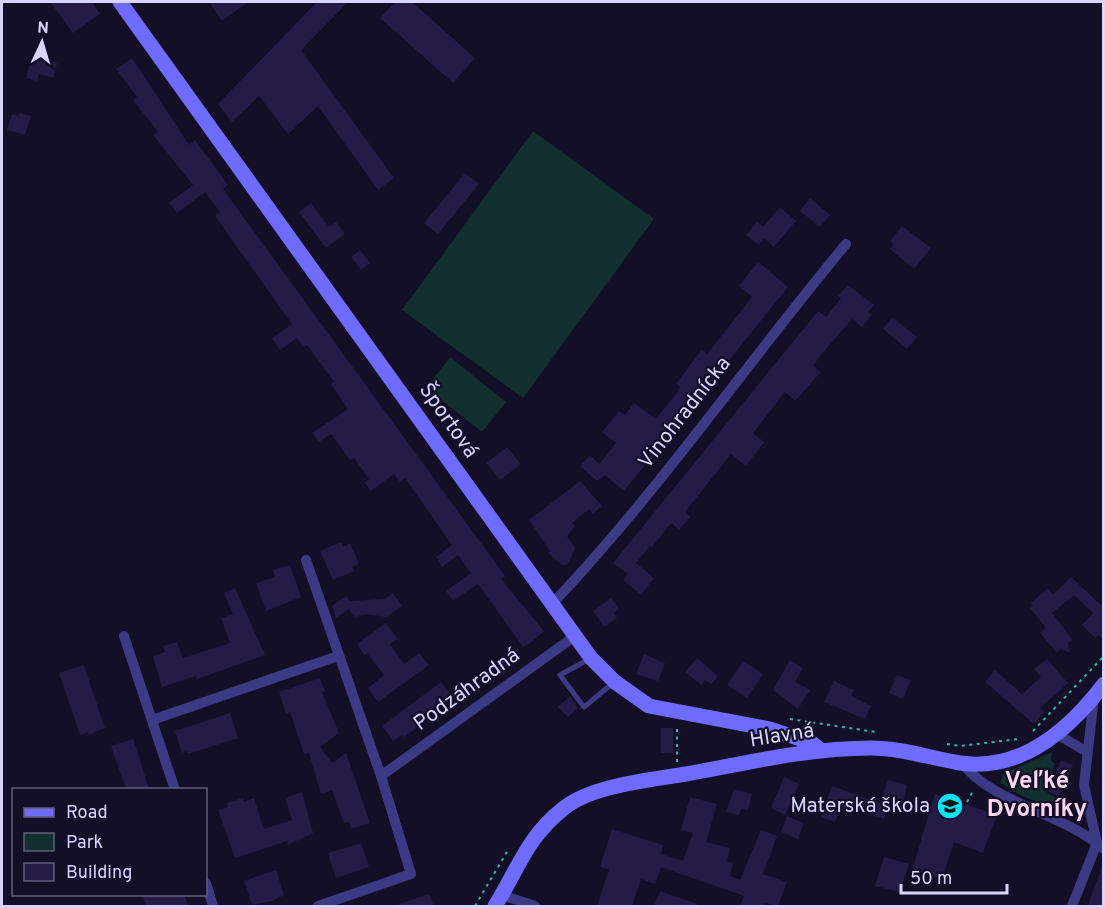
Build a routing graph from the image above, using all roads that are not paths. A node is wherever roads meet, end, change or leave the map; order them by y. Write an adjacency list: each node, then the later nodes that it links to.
1 (120, 2): 4 (street, Športová)
2 (846, 244): 4 (street, Vinohradnícka)
3 (306, 560): 7 (street)
4 (552, 603): 6 (street, Športová)
5 (124, 636): 12 (street)
6 (575, 636): 8 (street, Športová); 17 (street, Podzáhradná)
7 (338, 656): 12 (street); 17 (street)
8 (591, 658): 9 (street, Športová); 9 (lane)
9 (615, 682): 14 (street, Športová)
10 (1104, 684): 11 (street, Hlavná)
11 (1094, 697): 13 (street, Hlavná); 15 (street)
12 (152, 720): 18 (street)
13 (1057, 734): 15 (street); 16 (street, Hlavná)
14 (822, 751): 16 (street, Hlavná); 21 (street, Hlavná)
15 (1087, 752): 19 (street)
16 (962, 763): 19 (street)
17 (381, 776): 23 (street)
18 (175, 788)
19 (1100, 846): 25 (street)
20 (207, 886): 22 (street)
21 (498, 901): 24 (street)
22 (213, 906)
23 (318, 906)
24 (535, 906)
25 (1072, 906)

